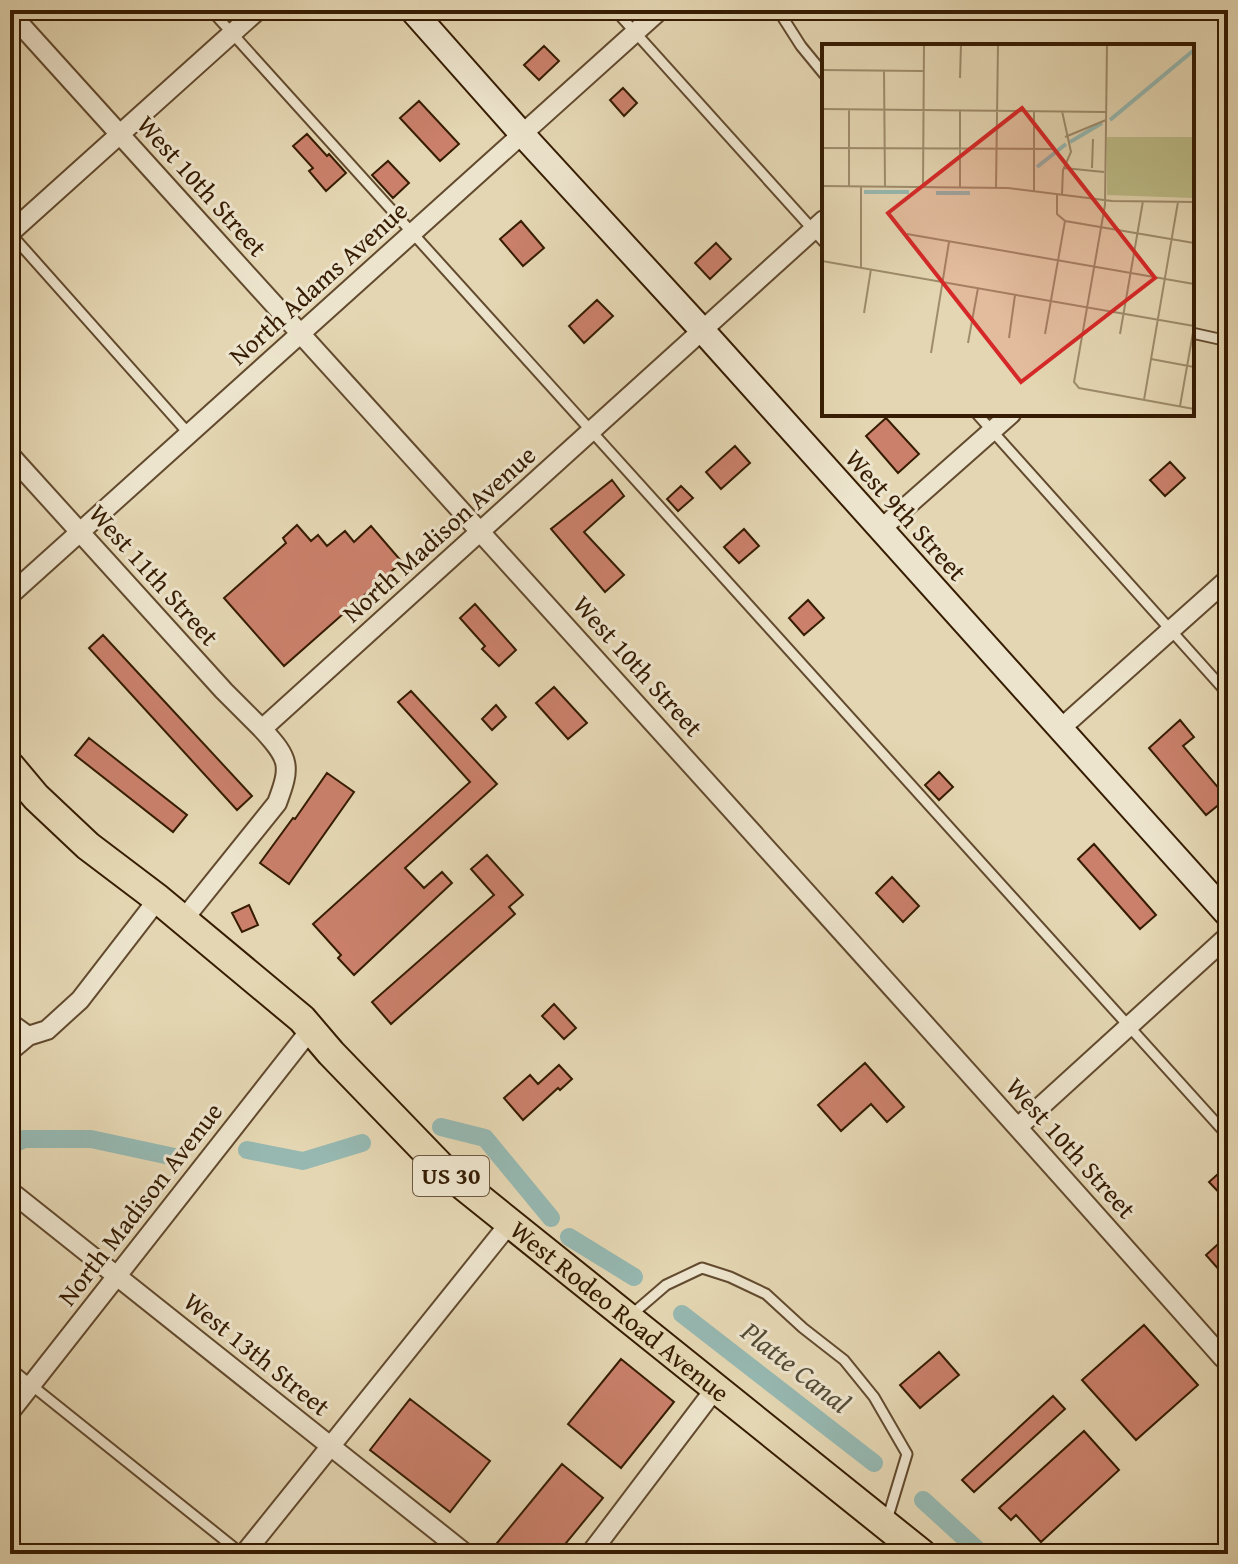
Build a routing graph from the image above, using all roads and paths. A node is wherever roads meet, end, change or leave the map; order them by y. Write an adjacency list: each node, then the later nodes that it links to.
1 (211, 10): 9 (lane)
2 (258, 10): 9 (street)
3 (412, 10): 12 (street, West 9th Street)
4 (615, 10): 8 (lane)
5 (660, 10): 8 (street, North Adams Avenue)
6 (778, 10): 10 (lane)
7 (10, 13): 11 (street, West 10th Street)
8 (635, 32): 12 (street, North Adams Avenue); 13 (lane)
9 (232, 33): 11 (street); 15 (lane)
10 (822, 72)
11 (120, 134): 14 (street); 17 (street, West 10th Street)
12 (522, 134): 15 (street, North Adams Avenue); 16 (street, West 9th Street)
13 (820, 231): 16 (street, North Madison Avenue)
14 (10, 233): 24 (lane)
15 (412, 233): 17 (street, North Adams Avenue); 22 (lane)
16 (702, 330): 22 (street, North Madison Avenue); 26 (street, West 9th Street)
17 (301, 333): 24 (street, North Adams Avenue); 27 (street, West 10th Street)
18 (1194, 333): 19 (lane)
19 (1228, 341)
20 (979, 416): 23 (lane)
21 (1009, 416): 23 (street)
22 (591, 431): 27 (street, North Madison Avenue); 41 (lane)
23 (992, 431): 26 (street); 31 (lane)
24 (189, 434): 28 (street, North Adams Avenue)
25 (10, 455): 28 (street, West 11th Street)
26 (881, 529): 34 (street, West 9th Street)
27 (481, 531): 33 (street, North Madison Avenue); 45 (street, West 10th Street)
28 (80, 533): 30 (street, North Adams Avenue); 33 (street, West 11th Street)
29 (1228, 579): 31 (street)
30 (10, 595)
31 (1170, 631): 32 (lane); 34 (street)
32 (1228, 694)
33 (262, 729): 38 (street)
34 (1060, 729): 37 (street, West 9th Street)
35 (10, 766): 36 (main road, West Rodeo Road Avenue / US 30)
36 (158, 899): 38 (main road, West Rodeo Road Avenue / US 30); 43 (street)
37 (1228, 915)
38 (183, 920): 42 (main road, West Rodeo Road Avenue / US 30)
39 (1228, 936): 41 (street)
40 (10, 1023): 43 (street)
41 (1128, 1026): 45 (street); 46 (lane)
42 (311, 1029): 48 (main road, West Rodeo Road Avenue / US 30); 49 (street, North Madison Avenue)
43 (28, 1036): 44 (street)
44 (10, 1051)
45 (1018, 1127): 51 (street, West 10th Street)
46 (1228, 1136)
47 (15, 1195): 49 (street, West 13th Street)
48 (509, 1224): 50 (main road, West Rodeo Road Avenue / US 30); 56 (street)
49 (117, 1276): 53 (street, North Madison Avenue); 56 (street, West 13th Street)
50 (627, 1318): 54 (main road, West Rodeo Road Avenue / US 30); 57 (lane)
51 (1223, 1358)
52 (10, 1368): 53 (lane)
53 (32, 1385): 55 (street, North Madison Avenue); 60 (lane)
54 (715, 1389): 57 (main road, West Rodeo Road Avenue / US 30); 62 (street)
55 (10, 1412)
56 (331, 1446): 60 (street); 61 (street, West 13th Street)
57 (885, 1525): 63 (main road, West Rodeo Road Avenue / US 30)
58 (10, 1550): 59 (street)
59 (15, 1554)
60 (243, 1554)
61 (466, 1554)
62 (590, 1554)
63 (922, 1554)

